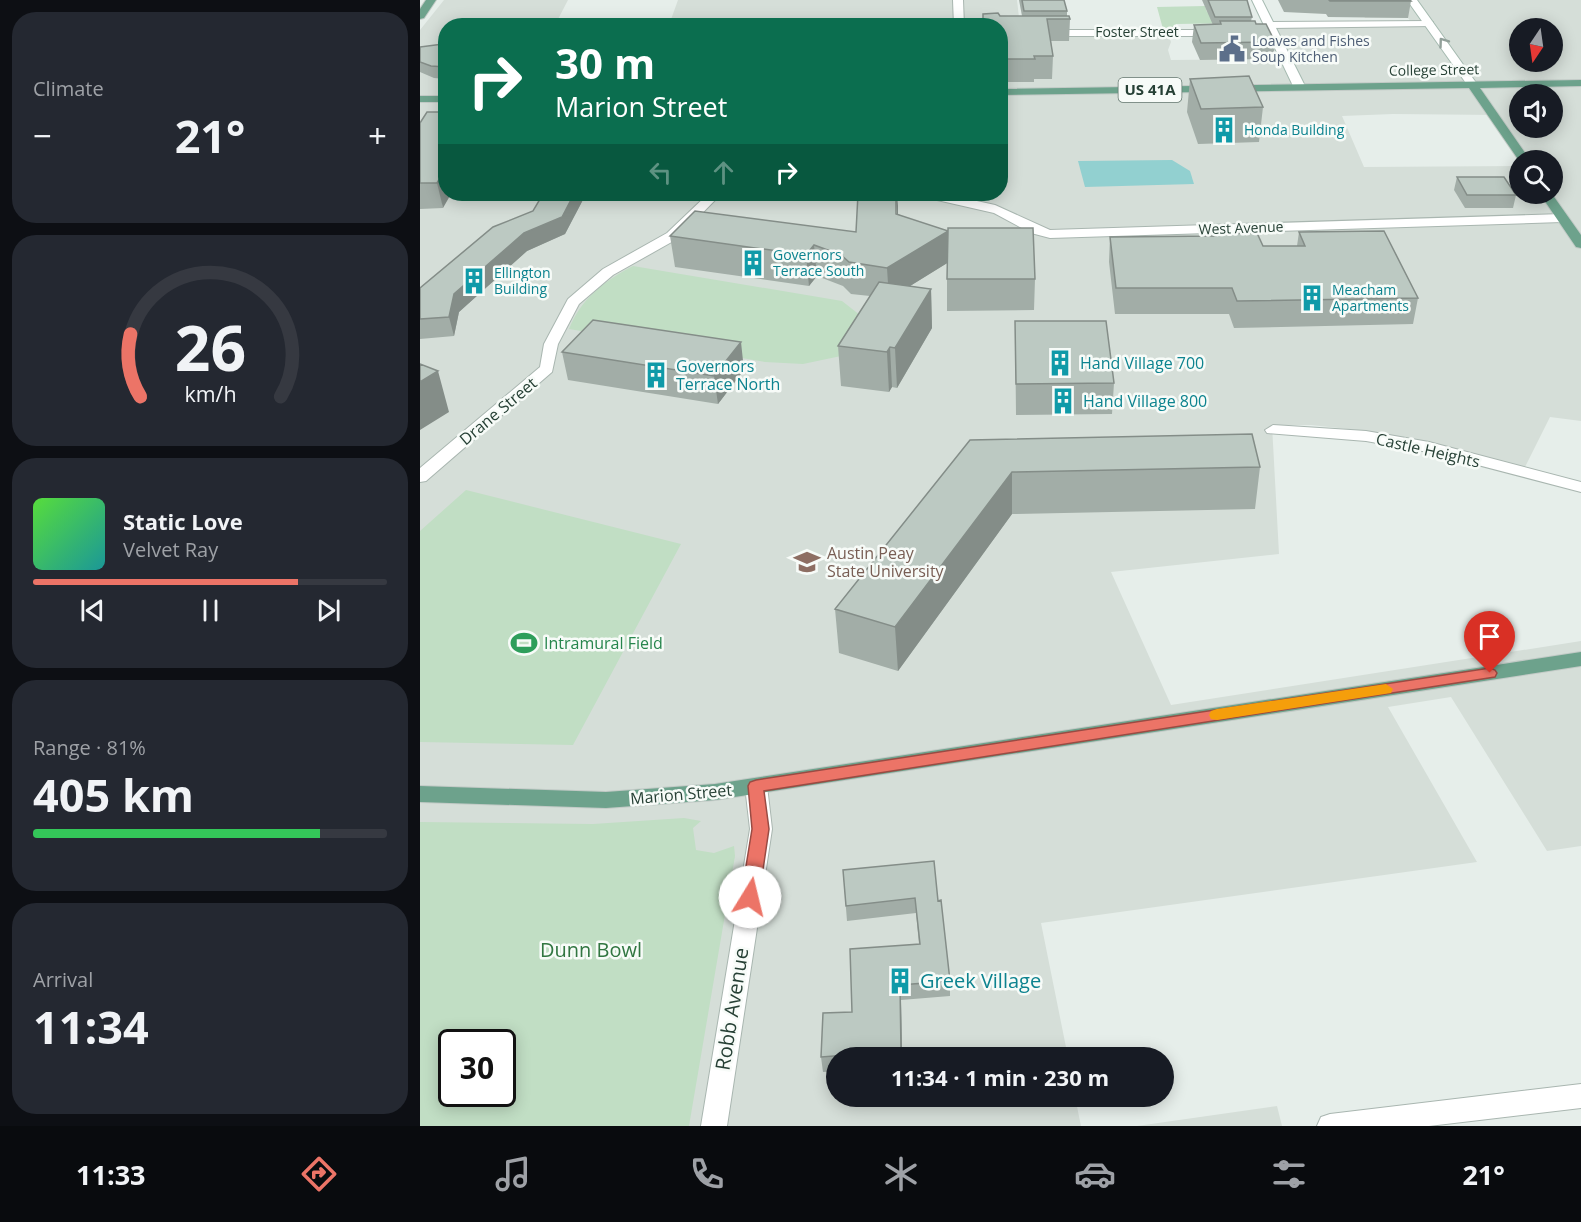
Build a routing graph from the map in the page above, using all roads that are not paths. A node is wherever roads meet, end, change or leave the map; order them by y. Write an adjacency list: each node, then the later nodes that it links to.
1 (431, 0): 5 (main road)
2 (958, 0): 6 (street)
3 (1257, 0): 8 (street)
4 (1412, 0): 7 (street)
5 (420, 16)
6 (959, 18)
7 (1430, 24): 8 (street); 12 (street, one-way to 7)
8 (1269, 30): 13 (street)
9 (1008, 33): 10 (street, Foster Street)
10 (1231, 33)
11 (1581, 83): 12 (main road, College Street)
12 (1472, 84): 13 (main road, College Street / US 41A); 17 (main road)
13 (1300, 88): 14 (main road, College Street / US 41A)
14 (1008, 92)
15 (420, 99): 16 (main road)
16 (438, 99)
17 (1517, 150)
18 (708, 201): 24 (street, Drane Street)
19 (966, 201): 21 (street, West Avenue)
20 (1554, 204): 21 (main road)
21 (1571, 224): 22 (main road)
22 (1581, 244)
23 (1273, 430): 25 (street, Castle Heights)
24 (420, 477)
25 (1581, 487)
26 (1581, 659): 27 (main road, Marion Street)
27 (756, 786): 28 (main road, Marion Street); 30 (street, Robb Avenue)
28 (420, 794)
29 (1581, 1096): 31 (street)
30 (714, 1126)
31 (1330, 1126)

